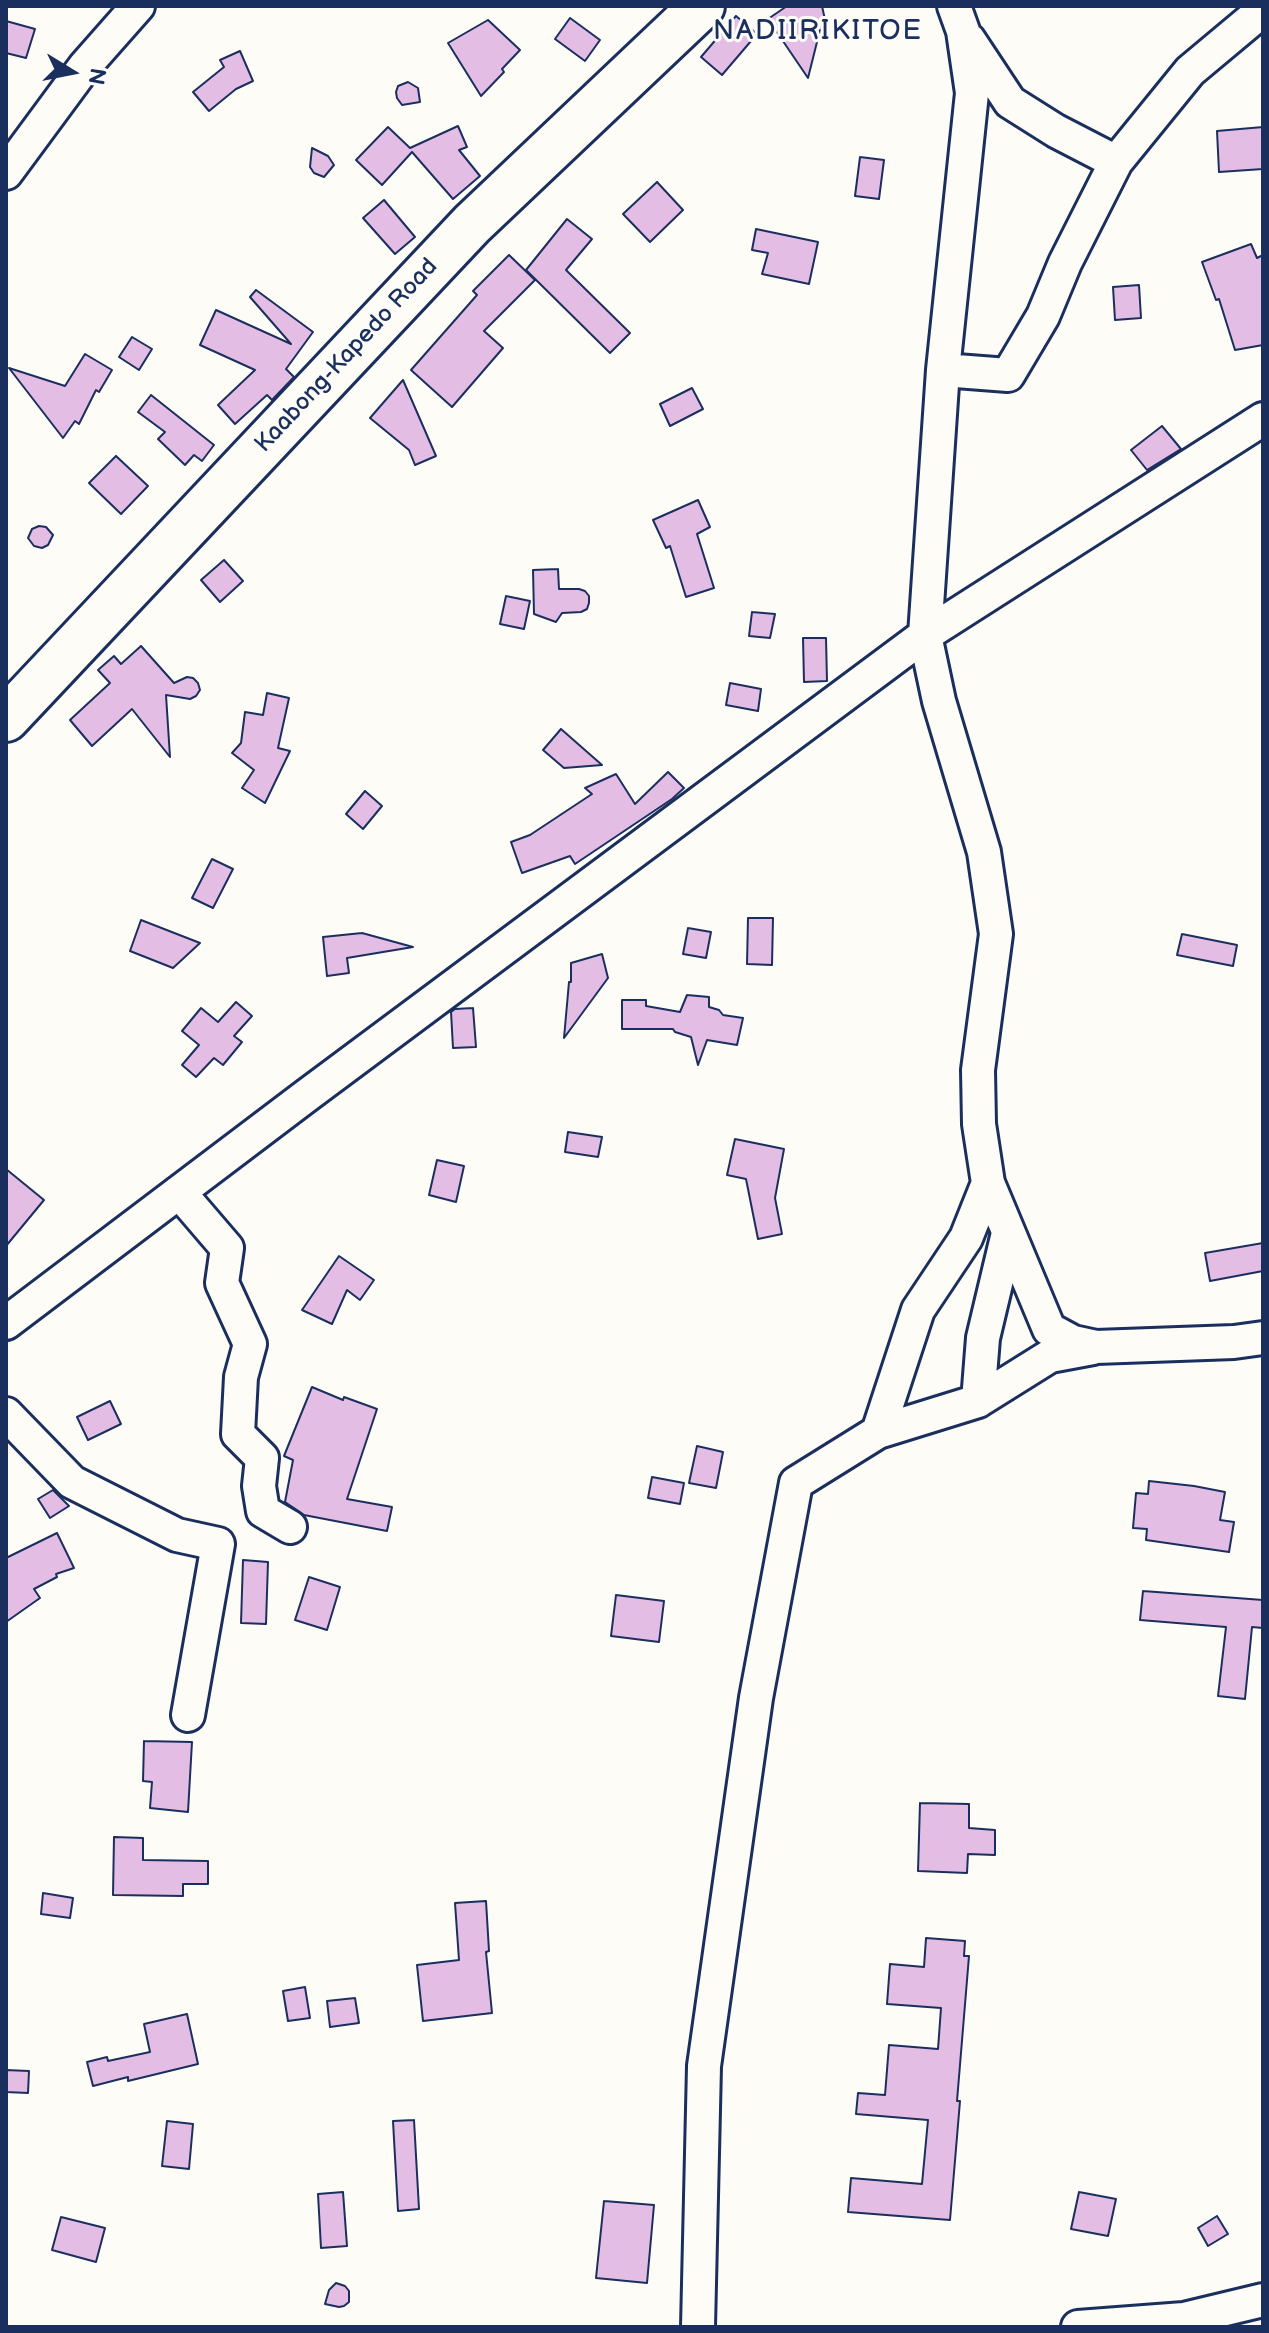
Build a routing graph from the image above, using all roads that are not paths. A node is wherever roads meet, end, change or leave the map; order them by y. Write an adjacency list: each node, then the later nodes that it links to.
1 (138, 6): 6 (street)
2 (702, 6): 10 (main road, Kaabong-Kapedo Road)
3 (1263, 10): 5 (street)
4 (959, 19): 5 (street); 7 (street)
5 (1116, 162): 7 (street)
6 (6, 173)
7 (943, 370): 9 (street)
8 (1263, 419): 9 (street)
9 (925, 635): 11 (street); 12 (street)
10 (6, 719)
11 (988, 1183): 13 (street); 19 (street)
12 (179, 1192): 14 (street); 20 (street)
13 (1008, 1233): 16 (street); 17 (street)
14 (6, 1323)
15 (1263, 1338): 16 (street)
16 (1096, 1347): 17 (street)
17 (978, 1401): 19 (street)
18 (6, 1414): 21 (street)
19 (878, 1432): 23 (street)
20 (290, 1527)
21 (188, 1715)
22 (1263, 2300): 24 (street)
23 (698, 2327)
24 (1078, 2327)

